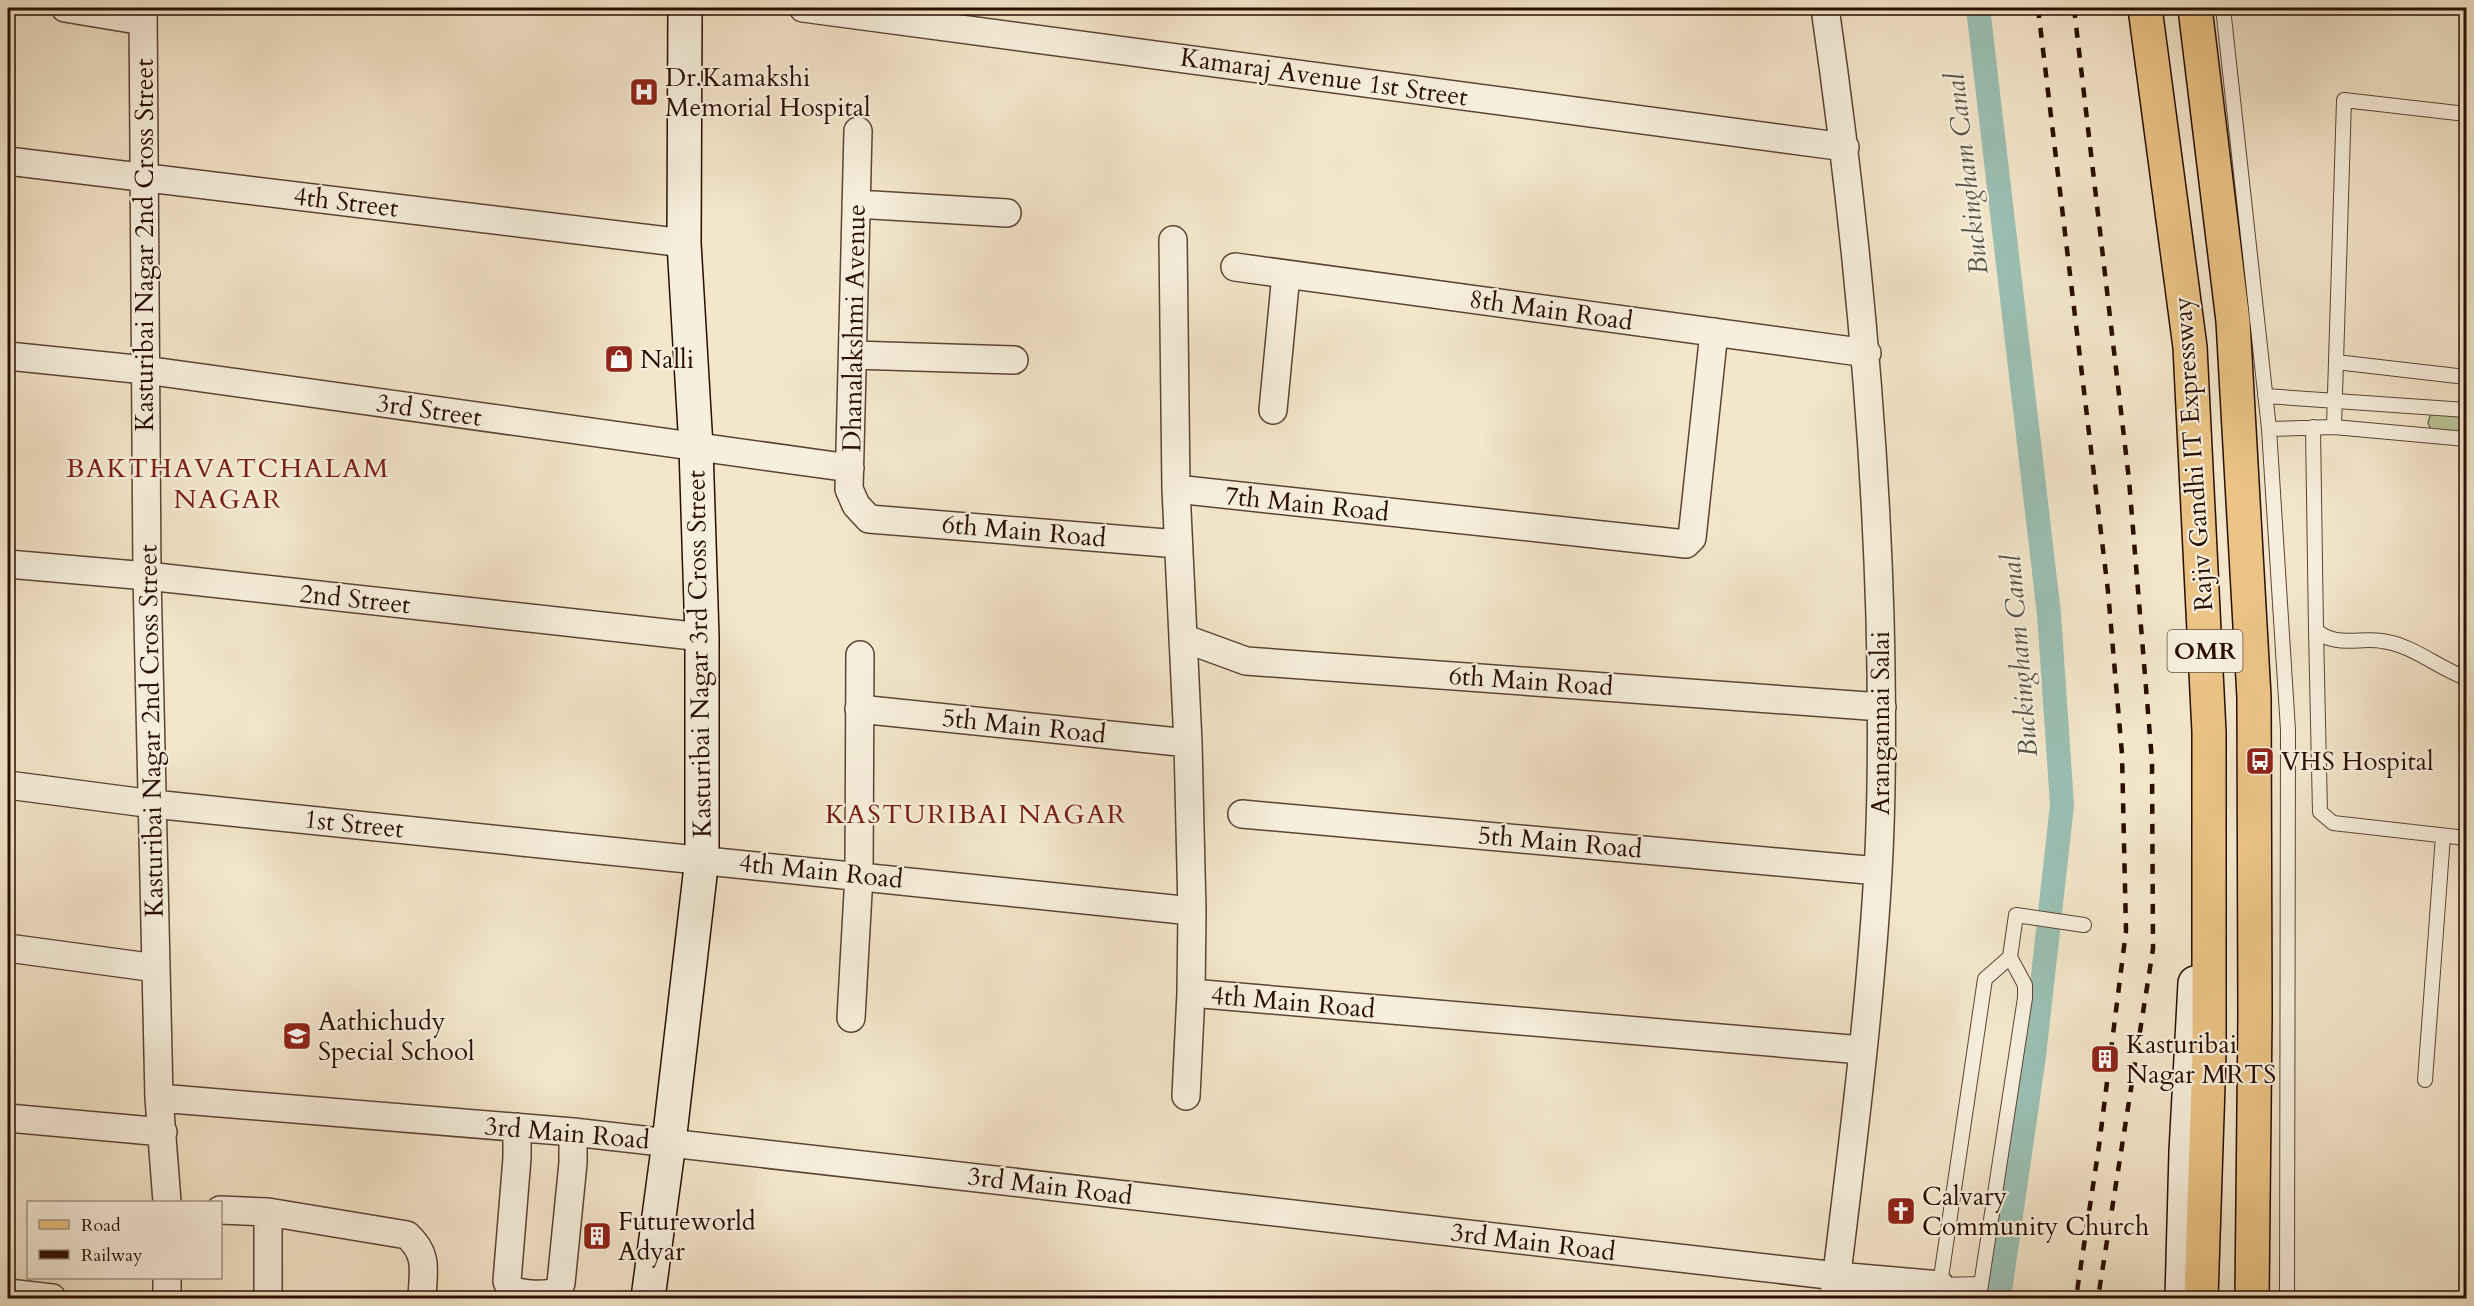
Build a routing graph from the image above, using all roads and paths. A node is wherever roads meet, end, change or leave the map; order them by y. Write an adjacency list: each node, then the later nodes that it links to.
1 (65, 8): 8 (street)
2 (685, 8): 17 (street, Kasturibai Nagar 3rd Cross Street)
3 (803, 8): 11 (street, Kamaraj Avenue 1st Street)
4 (1825, 8): 11 (street, Arangannai Salai)
5 (2145, 8): 62 (main road, Rajiv Gandhi IT Expressway / OMR)
6 (2195, 8): 93 (main road, Rajiv Gandhi IT Expressway / OMR)
7 (2223, 8): 28 (lane)
8 (143, 14): 13 (street, Kasturibai Nagar 2nd Cross Street)
9 (2466, 114): 25 (lane)
10 (858, 131): 14 (street, Dhanalakshmi Avenue)
11 (1845, 147): 21 (street, Arangannai Salai)
12 (8, 161): 13 (street, 4th Street)
13 (144, 178): 17 (street, 4th Street); 26 (street, Kasturibai Nagar 2nd Cross Street)
14 (856, 204): 15 (street); 22 (street, Dhanalakshmi Avenue)
15 (1007, 213)
16 (1173, 240): 38 (street)
17 (684, 243): 36 (street, Kasturibai Nagar 3rd Cross Street)
18 (1235, 267): 19 (street, 8th Main Road)
19 (1286, 274): 20 (street, 8th Main Road); 30 (street)
20 (1714, 332): 21 (street, 8th Main Road); 38 (street, 7th Main Road)
21 (1867, 353): 48 (street, Arangannai Salai)
22 (853, 355): 24 (street); 37 (street, Dhanalakshmi Avenue)
23 (8, 356): 26 (street, 3rd Street)
24 (1014, 360)
25 (2336, 362): 27 (lane); 29 (lane)
26 (145, 370): 36 (street, 3rd Street); 42 (street, Kasturibai Nagar 2nd Cross Street)
27 (2466, 377)
28 (2265, 396): 29 (lane); 34 (lane)
29 (2334, 398): 31 (lane); 32 (lane)
30 (1273, 410)
31 (2466, 410)
32 (2334, 427): 33 (lane); 35 (lane)
33 (2313, 428): 34 (lane); 43 (lane)
34 (2269, 429): 94 (lane)
35 (2466, 439)
36 (696, 447): 37 (street, 3rd Street); 44 (street, Kasturibai Nagar 3rd Cross Street)
37 (850, 468): 39 (street, Dhanalakshmi Avenue)
38 (1176, 489): 40 (street)
39 (869, 519): 40 (street, 6th Main Road)
40 (1178, 544): 45 (street)
41 (8, 564): 42 (street, 2nd Street)
42 (147, 576): 44 (street, 2nd Street); 52 (street, Kasturibai Nagar 2nd Cross Street)
43 (2316, 630): 47 (lane); 54 (lane)
44 (702, 637): 56 (street, Kasturibai Nagar 3rd Cross Street)
45 (1183, 638): 48 (street, 6th Main Road); 50 (street)
46 (860, 655): 49 (street)
47 (2466, 678)
48 (1882, 707): 57 (street, Arangannai Salai)
49 (859, 709): 50 (street, 5th Main Road); 58 (street)
50 (1188, 743): 59 (street)
51 (8, 785): 52 (street, 1st Street)
52 (153, 804): 56 (street, 1st Street); 64 (street, Kasturibai Nagar 2nd Cross Street)
53 (1242, 814): 57 (street, 5th Main Road)
54 (2443, 836): 55 (lane); 68 (lane)
55 (2466, 838)
56 (702, 858): 58 (street, 4th Main Road); 75 (street, Kasturibai Nagar 3rd Cross Street)
57 (1878, 871): 67 (street, Arangannai Salai)
58 (859, 875): 59 (street, 4th Main Road); 66 (street)
59 (1192, 911): 65 (street, 4th Main Road)
60 (2084, 925): 63 (lane)
61 (8, 948): 64 (street)
62 (2209, 948): 90 (street); 91 (main road, Rajiv Gandhi IT Expressway / OMR); 92 (main road)
63 (2010, 957): 80 (lane); 82 (lane)
64 (156, 968): 70 (street, Kasturibai Nagar 2nd Cross Street)
65 (1191, 993): 67 (street, 4th Main Road); 69 (street)
66 (850, 1018)
67 (1862, 1050): 81 (street, Arangannai Salai)
68 (2425, 1080)
69 (1186, 1096)
70 (159, 1098): 72 (street, 3rd Main Road); 73 (street, Kasturibai Nagar 2nd Cross Street)
71 (8, 1118): 73 (street)
72 (517, 1127): 74 (street, 3rd Main Road); 74 (street)
73 (163, 1132): 76 (street, Kasturibai Nagar 2nd Cross Street)
74 (573, 1132): 75 (street, 3rd Main Road)
75 (669, 1142): 81 (street, 3rd Main Road); 88 (street, Kasturibai Nagar 3rd Cross Street)
76 (167, 1201)
77 (222, 1210): 78 (street)
78 (268, 1212): 86 (street); 87 (street)
79 (167, 1279): 85 (street)
80 (1981, 1284): 82 (lane); 89 (lane)
81 (1835, 1288): 82 (street, 3rd Main Road)
82 (1939, 1292)
83 (8, 1293): 84 (street)
84 (52, 1299)
85 (167, 1299)
86 (268, 1299)
87 (422, 1299)
88 (648, 1299)
89 (1978, 1299)
90 (2182, 1299)
91 (2201, 1299)
92 (2223, 1299)
93 (2252, 1299)
94 (2287, 1299)

